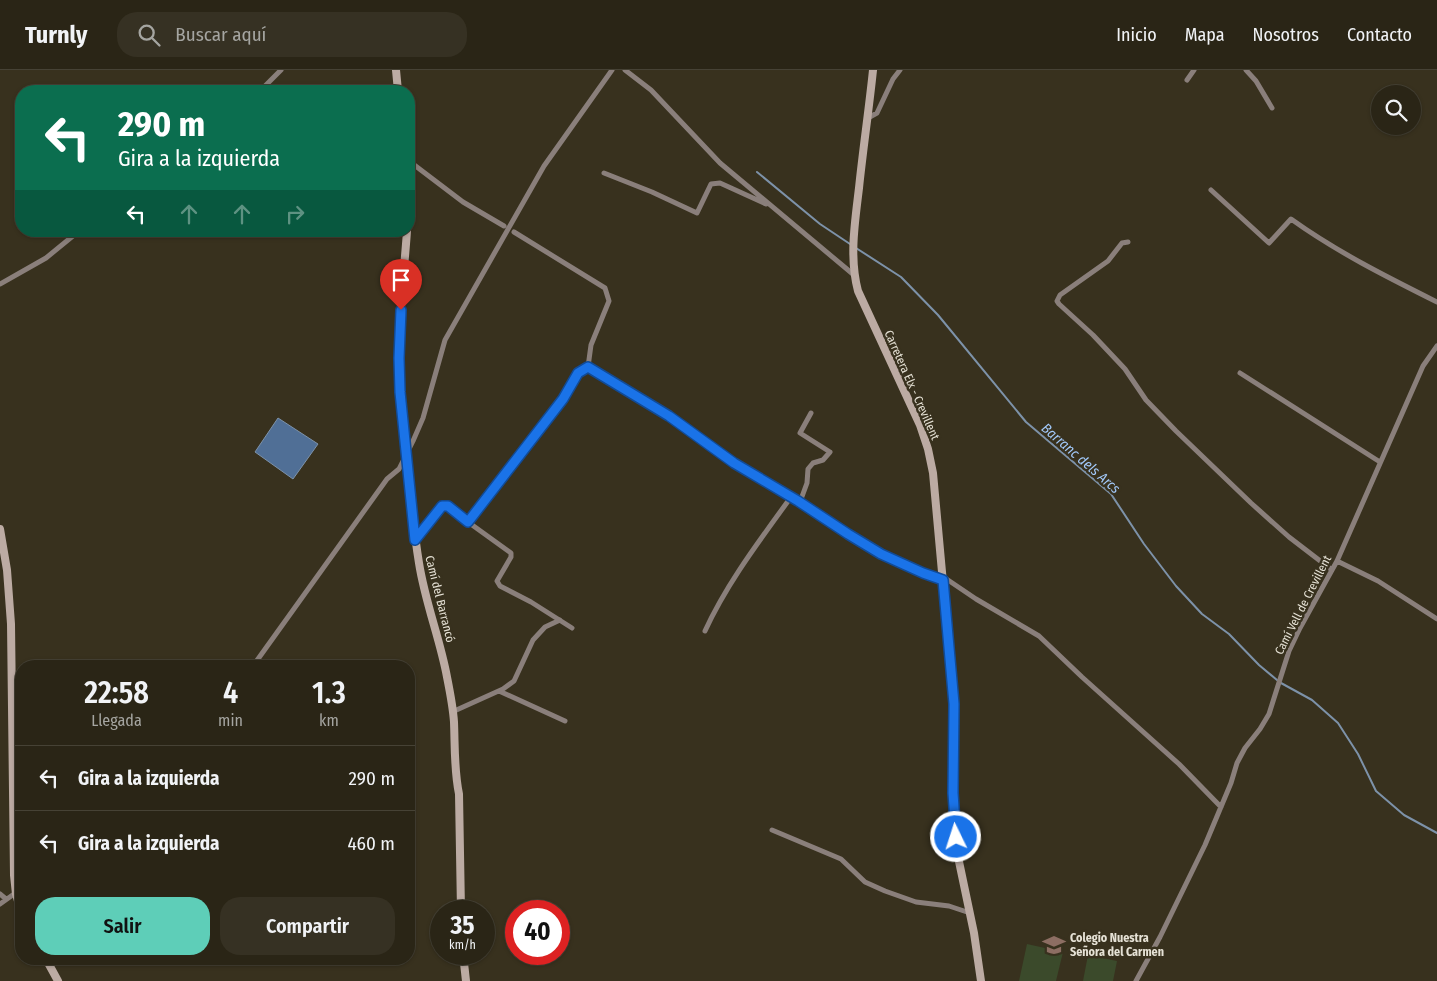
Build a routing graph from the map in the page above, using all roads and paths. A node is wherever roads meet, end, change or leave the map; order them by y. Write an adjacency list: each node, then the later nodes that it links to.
1 (281, 70): 10 (street)
2 (396, 70): 11 (street)
3 (612, 70): 30 (street)
4 (625, 70): 17 (street)
5 (874, 70): 13 (street, Carretera Elx - Crevillent)
6 (900, 70): 13 (street)
7 (1194, 70): 9 (street)
8 (1246, 70): 12 (street)
9 (1187, 80)
10 (266, 85)
11 (397, 85)
12 (1272, 108)
13 (868, 118): 23 (street, Carretera Elx - Crevillent)
14 (415, 166): 18 (street)
15 (604, 172): 17 (street)
16 (1211, 190): 25 (street)
17 (774, 207): 23 (street)
18 (504, 226)
19 (514, 232): 27 (street)
20 (72, 237): 24 (street)
21 (407, 237): 30 (street, Camí del Barrancó)
22 (1128, 242): 38 (street)
23 (854, 274): 39 (street, Carretera Elx - Crevillent)
24 (0, 284)
25 (1437, 302)
26 (1437, 346): 31 (street, Camí Vell de Crevillent)
27 (588, 367): 32 (street); 34 (street)
28 (1240, 373): 31 (street)
29 (811, 413): 33 (street)
30 (407, 454): 36 (street, Camí del Barrancó); 44 (street)
31 (1380, 462): 37 (street, Camí Vell de Crevillent)
32 (791, 496): 33 (street); 43 (street)
33 (800, 502): 39 (street)
34 (468, 522): 36 (street); 41 (street)
35 (0, 529): 50 (street)
36 (415, 540): 46 (street, Camí del Barrancó)
37 (1337, 561): 38 (street, Camí Vell de Crevillent); 40 (street)
38 (1332, 570): 48 (street, Camí Vell de Crevillent)
39 (942, 578): 48 (street); 56 (street, Carretera Elx - Crevillent)
40 (1437, 618)
41 (560, 620): 42 (street); 45 (street)
42 (572, 628)
43 (706, 631)
44 (257, 660)
45 (498, 692): 46 (street); 47 (street)
46 (452, 712): 54 (street, Camí del Barrancó)
47 (565, 721)
48 (1221, 807): 62 (street, Camí Vell de Crevillent)
49 (772, 830): 56 (street)
50 (15, 880)
51 (15, 892): 53 (street)
52 (0, 894): 53 (street)
53 (6, 899): 55 (street)
54 (461, 900)
55 (0, 904)
56 (970, 913): 61 (street, Carretera Elx - Crevillent)
57 (49, 965): 59 (street)
58 (464, 965): 60 (street)
59 (58, 981)
60 (466, 981)
61 (981, 981)
62 (1136, 981)

